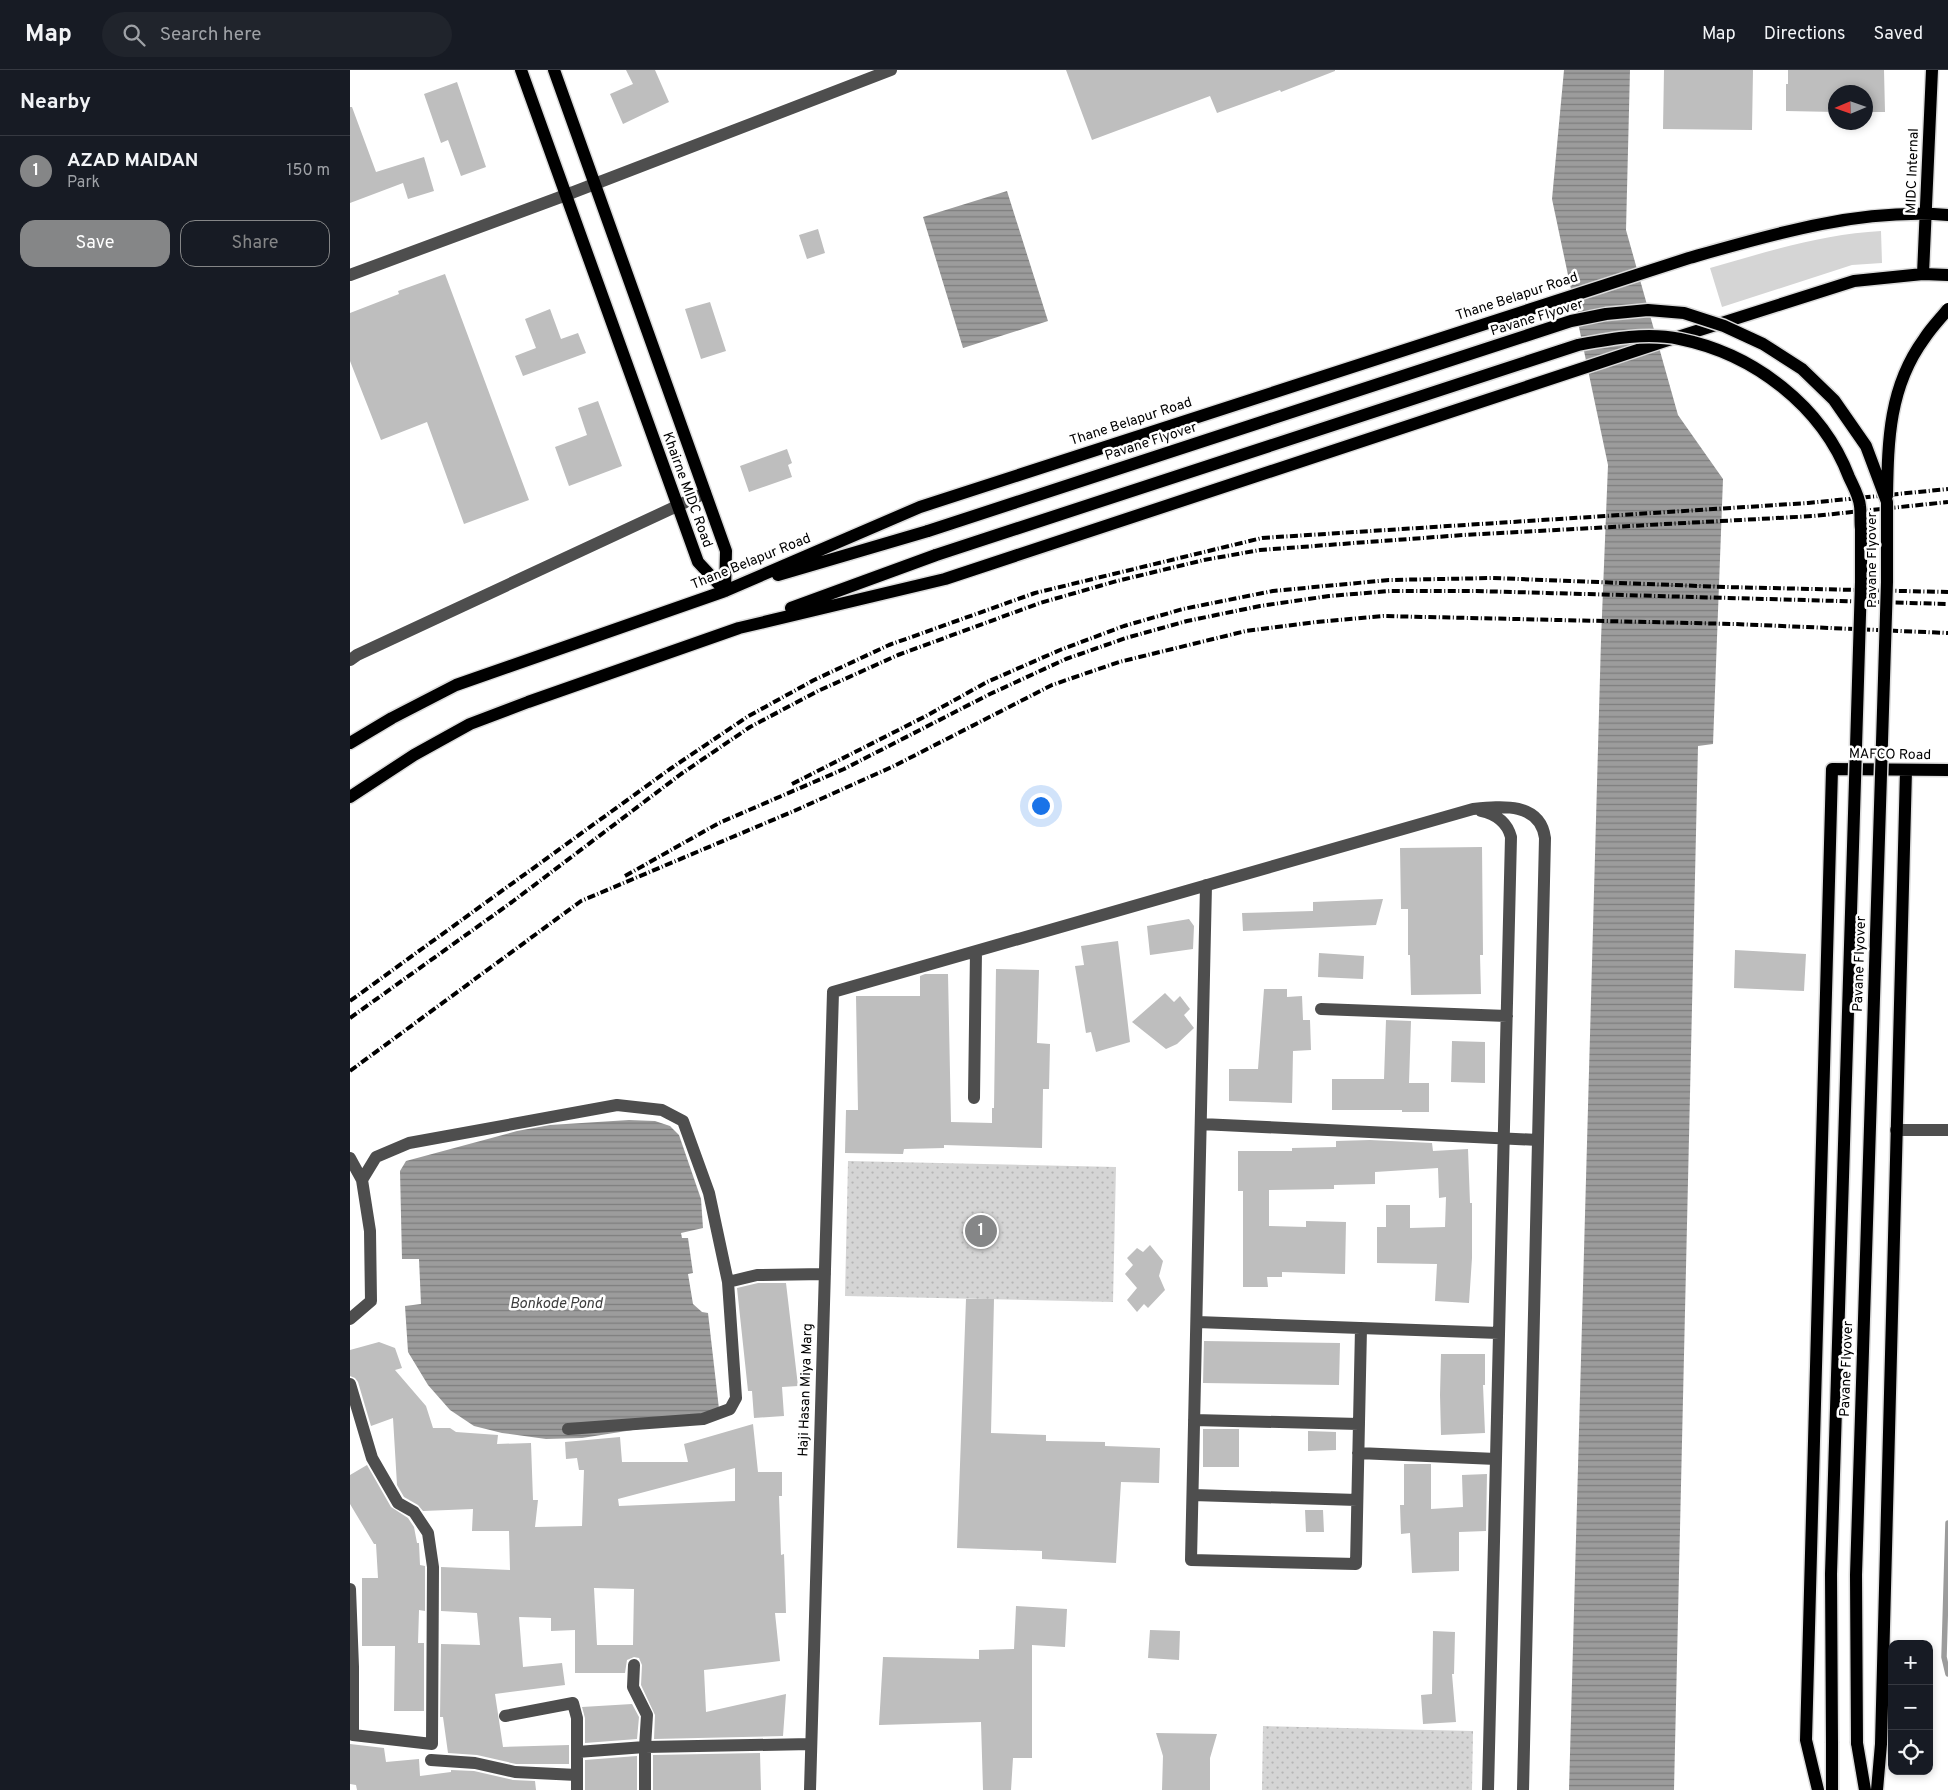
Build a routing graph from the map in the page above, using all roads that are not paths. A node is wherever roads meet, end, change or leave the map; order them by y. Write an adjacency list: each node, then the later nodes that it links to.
1 (521, 70): 6 (main road, Khairne MIDC Road)
2 (554, 70): 5 (main road, Khairne MIDC Road)
3 (891, 70): 5 (street)
4 (1932, 70): 7 (main road, MIDC Internal)
5 (595, 184): 6 (street); 13 (main road, Khairne MIDC Road)
6 (566, 195): 10 (street); 15 (main road, Khairne MIDC Road)
7 (1926, 213): 8 (main road, Thane Belapur Road); 9 (main road, MIDC Internal); 16 (main road, Thane Belapur Road)
8 (1948, 214)
9 (1924, 274): 11 (main road); 17 (main road)
10 (350, 275)
11 (1948, 275)
12 (1948, 309): 14 (main road, bridge)
13 (705, 493): 15 (street); 16 (main road, Khairne MIDC Road)
14 (1887, 502): 16 (main road, Pavane Flyover, bridge); 66 (main road, Pavane Flyover, bridge)
15 (676, 505): 16 (main road, Khairne MIDC Road); 18 (street)
16 (725, 591): 19 (main road, Thane Belapur Road)
17 (739, 628): 22 (main road); 65 (main road, Pavane Flyover, bridge)
18 (350, 660)
19 (350, 743)
20 (1906, 770): 21 (main road, MAFCO Road); 30 (main road); 64 (main road, MAFCO Road)
21 (1948, 770)
22 (350, 797)
23 (1474, 810): 24 (street); 27 (street); 33 (street)
24 (1206, 885): 25 (street); 29 (street)
25 (976, 951): 28 (street); 36 (street, Haji Hasan Miya Marg)
26 (1321, 1009): 27 (street)
27 (1506, 1016): 32 (street)
28 (974, 1098)
29 (1201, 1124): 32 (street); 39 (street)
30 (1896, 1130): 31 (street); 67 (main road)
31 (1942, 1130)
32 (1504, 1138): 33 (street); 41 (street)
33 (1538, 1140): 63 (street)
34 (350, 1158): 35 (street)
35 (362, 1180): 37 (street); 38 (street)
36 (825, 1274): 37 (street); 54 (street, Haji Hasan Miya Marg)
37 (728, 1282): 45 (street)
38 (350, 1319)
39 (1197, 1322): 40 (street); 43 (street)
40 (1361, 1328): 41 (street); 44 (street)
41 (1499, 1333): 47 (street)
42 (350, 1384): 52 (street)
43 (1194, 1420): 44 (street); 48 (street)
44 (1359, 1424): 46 (street)
45 (568, 1429)
46 (1358, 1453): 47 (street); 49 (street)
47 (1496, 1459): 62 (street)
48 (1192, 1495): 49 (street); 49 (street)
49 (1357, 1500)
50 (350, 1590): 52 (street)
51 (634, 1665): 55 (street)
52 (352, 1666)
53 (506, 1716): 56 (street)
54 (811, 1744): 55 (street); 61 (street, Haji Hasan Miya Marg)
55 (645, 1747): 56 (street); 60 (street)
56 (577, 1752): 58 (street)
57 (431, 1760): 58 (street)
58 (577, 1774): 59 (street)
59 (577, 1790)
60 (645, 1790)
61 (810, 1790)
62 (1488, 1790)
63 (1523, 1790)
64 (1818, 1790)
65 (1832, 1790)
66 (1865, 1790)
67 (1878, 1790)

